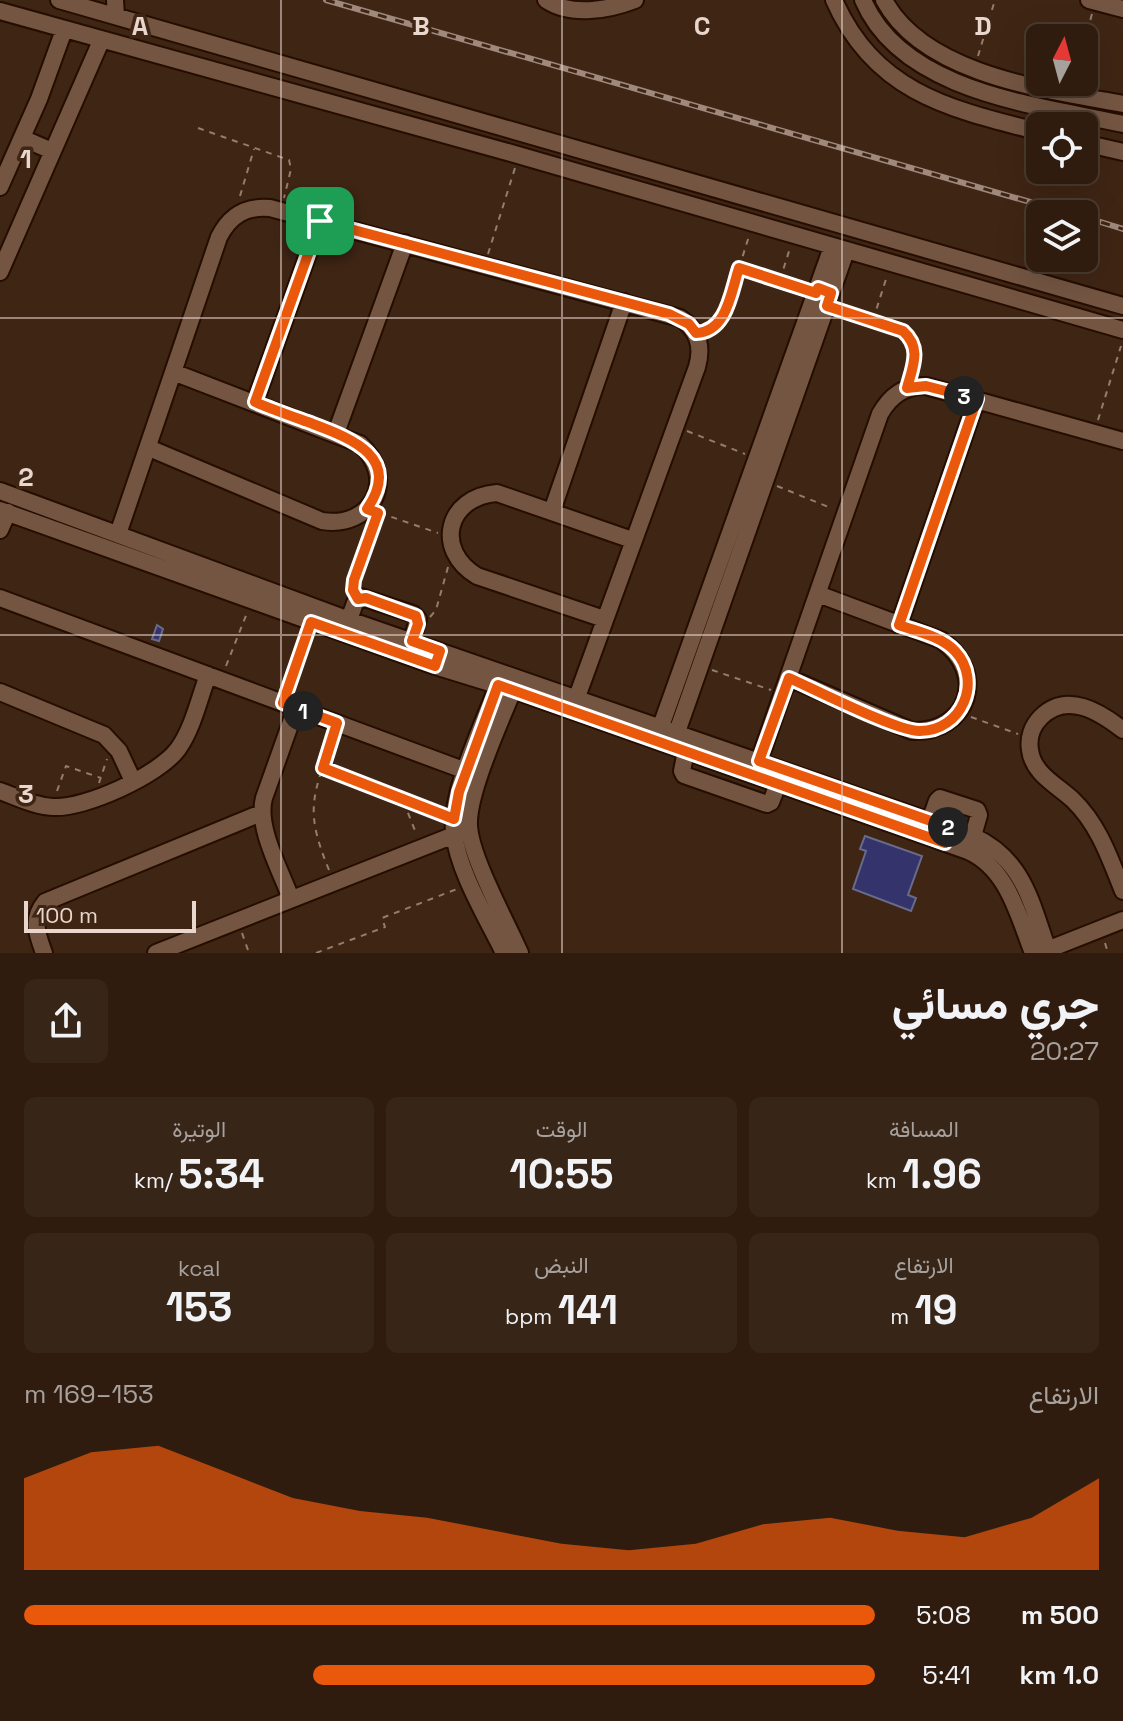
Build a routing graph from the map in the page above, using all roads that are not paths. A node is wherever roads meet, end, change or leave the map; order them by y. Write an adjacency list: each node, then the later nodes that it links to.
1 (546, 0): 6 (street)
2 (834, 0): 24 (street)
3 (863, 0): 17 (street)
4 (884, 0): 15 (street)
5 (70, 1): 9 (street)
6 (632, 1)
7 (1092, 1): 8 (street)
8 (1120, 6)
9 (115, 8): 13 (street)
10 (0, 11): 11 (street)
11 (64, 30): 12 (street); 26 (street)
12 (101, 41): 14 (street); 28 (street)
13 (211, 43): 14 (street); 25 (street)
14 (204, 67): 30 (street)
15 (974, 68): 16 (street); 17 (street)
16 (1026, 82)
17 (969, 87): 21 (street)
18 (1070, 96): 21 (street)
19 (1081, 96): 20 (street)
20 (1123, 104)
21 (1066, 112)
22 (1098, 119): 23 (street)
23 (1123, 124)
24 (1026, 128)
25 (518, 130): 30 (street); 37 (street)
26 (22, 138): 28 (street); 31 (street)
27 (1098, 146): 29 (street)
28 (52, 151): 35 (street)
29 (1123, 152)
30 (515, 155): 34 (street)
31 (0, 187)
32 (320, 221): 33 (street); 42 (street); 44 (street)
33 (405, 243): 38 (street); 45 (street)
34 (839, 249): 36 (street); 40 (street)
35 (0, 272)
36 (823, 295): 63 (street); 63 (street)
37 (1096, 298): 39 (street); 40 (street)
38 (624, 302): 50 (street); 53 (street)
39 (1123, 306)
40 (1089, 320): 41 (street)
41 (1123, 330)
42 (173, 372): 44 (street); 47 (street)
43 (977, 399): 46 (street); 54 (street); 58 (street)
44 (255, 402): 45 (street)
45 (336, 433): 47 (street)
46 (1123, 441)
47 (149, 448): 52 (street)
48 (0, 491): 52 (street)
49 (4, 511): 51 (street); 60 (street)
50 (552, 511): 53 (street); 56 (street)
51 (0, 530)
52 (118, 534): 57 (street)
53 (632, 540): 56 (street)
54 (818, 594): 58 (street); 62 (street)
55 (0, 598): 61 (street)
56 (604, 619): 66 (street)
57 (349, 620): 59 (street); 59 (street)
58 (899, 625): 62 (street)
59 (412, 641): 60 (street)
60 (437, 658): 64 (street); 66 (street)
61 (214, 678): 67 (street); 76 (street)
62 (789, 678): 74 (street)
63 (685, 685): 68 (street); 71 (street)
64 (505, 688): 70 (street); 72 (street)
65 (0, 692): 76 (street)
66 (577, 697): 68 (street)
67 (289, 706): 75 (street); 79 (street)
68 (661, 726): 71 (street)
69 (1123, 730): 85 (street)
70 (489, 731): 75 (street); 84 (street)
71 (677, 732): 73 (street)
72 (686, 751): 73 (street); 77 (street)
73 (721, 756): 74 (street); 77 (street)
74 (759, 761): 80 (street)
75 (466, 771): 81 (street)
76 (133, 781): 78 (street)
77 (778, 784): 82 (street)
78 (0, 791)
79 (261, 813): 86 (street); 90 (street)
80 (930, 821): 82 (street); 83 (street)
81 (454, 827): 84 (street); 86 (street)
82 (947, 835): 83 (street); 89 (street)
83 (973, 836): 89 (street)
84 (473, 874): 88 (street); 92 (street)
85 (1123, 891)
86 (291, 899): 91 (street)
87 (1123, 920): 89 (street)
88 (498, 951)
89 (1043, 952)
90 (44, 953)
91 (156, 953)
92 (520, 953)

